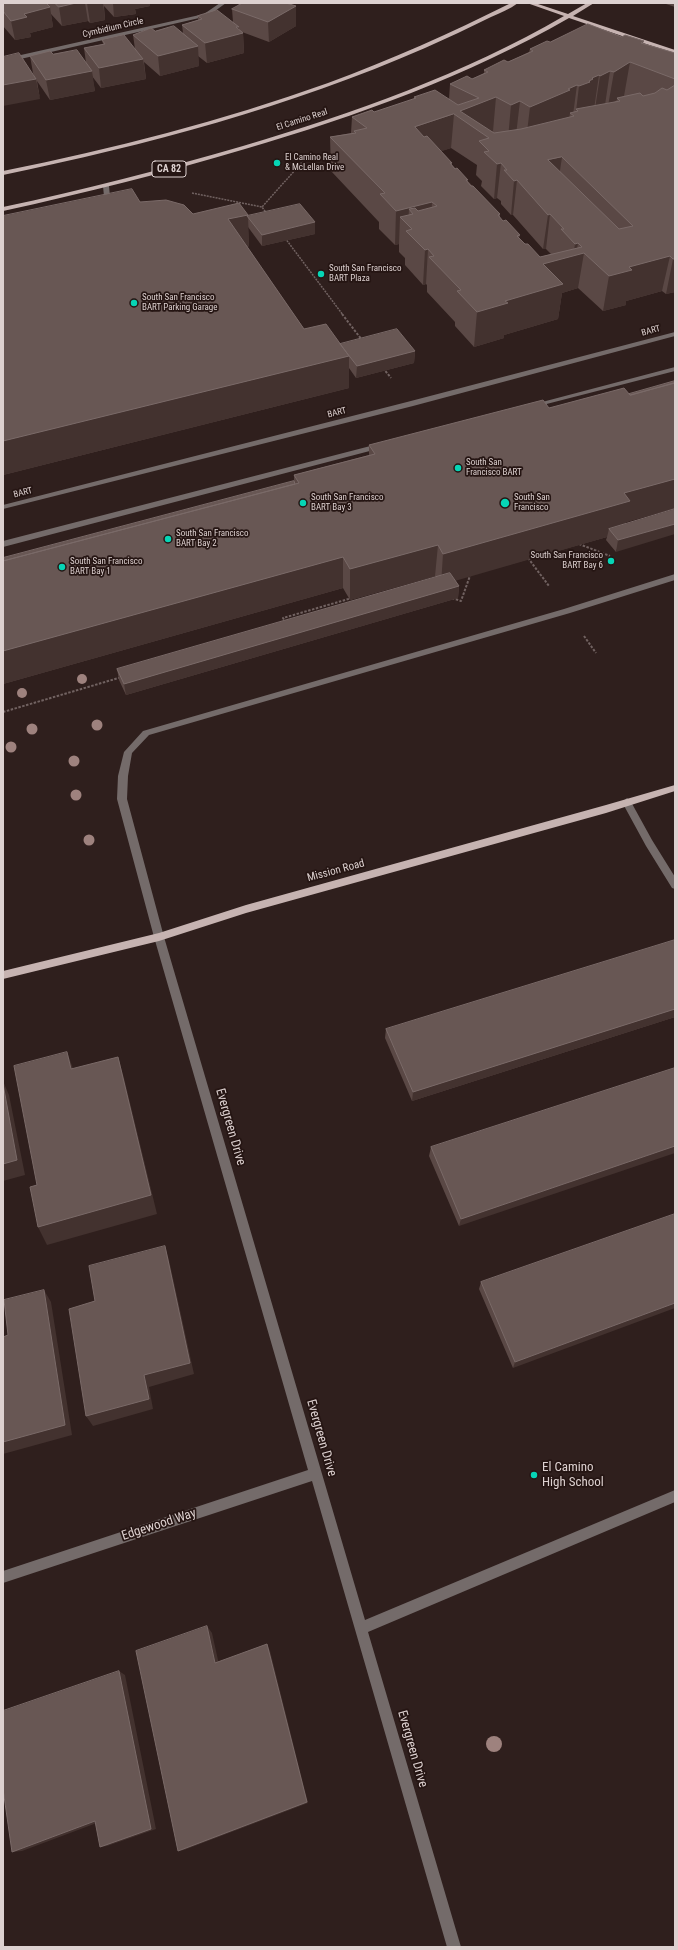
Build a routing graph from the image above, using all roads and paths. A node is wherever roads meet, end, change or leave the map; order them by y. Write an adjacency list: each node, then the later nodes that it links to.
1 (223, 3): 7 (street, Cymbidium Circle)
2 (515, 3): 9 (main road)
3 (530, 3): 5 (main road)
4 (591, 3): 5 (main road, El Camino Real / CA 82)
5 (568, 17): 6 (main road); 10 (main road, El Camino Real / CA 82)
6 (675, 52)
7 (3, 61)
8 (307, 157): 12 (path)
9 (3, 173)
10 (106, 186): 13 (main road, El Camino Real / CA 82); 14 (street)
11 (189, 193): 12 (path)
12 (262, 207): 15 (path)
13 (3, 209)
14 (110, 214)
15 (271, 220)
16 (281, 232): 18 (path)
17 (675, 334): 24 (street, BART)
18 (366, 345)
19 (380, 364): 21 (path)
20 (675, 369): 22 (street)
21 (393, 382)
22 (522, 408)
23 (394, 442): 26 (street)
24 (3, 507)
25 (577, 543): 28 (path)
26 (3, 544)
27 (534, 555): 31 (path)
28 (610, 556)
29 (468, 569): 33 (path)
30 (675, 577): 40 (street, Evergreen Drive)
31 (552, 589)
32 (359, 596): 34 (path)
33 (448, 597)
34 (289, 628)
35 (124, 676): 36 (path)
36 (3, 712)
37 (675, 788): 38 (main road, Mission Road)
38 (628, 802): 39 (street); 40 (main road, Mission Road)
39 (675, 885)
40 (159, 937): 41 (main road, Mission Road); 42 (street, Evergreen Drive)
41 (3, 975)
42 (316, 1474): 44 (street, Edgewood Way); 45 (street, Evergreen Drive)
43 (675, 1496): 45 (street)
44 (3, 1577)
45 (361, 1628): 46 (street, Evergreen Drive)
46 (454, 1947)

